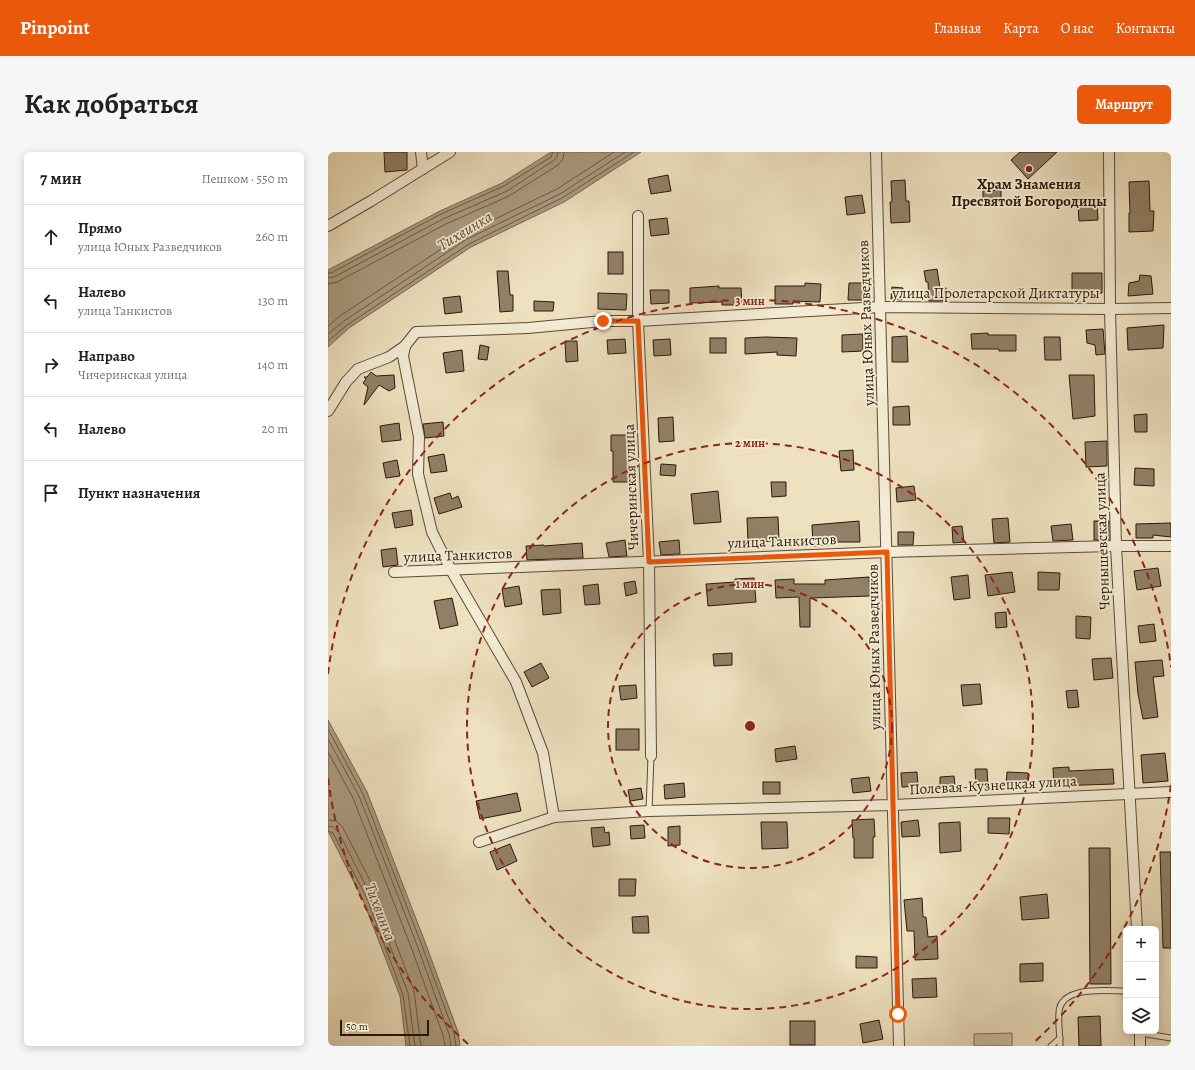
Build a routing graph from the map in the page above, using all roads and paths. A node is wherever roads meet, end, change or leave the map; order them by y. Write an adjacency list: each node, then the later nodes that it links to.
1 (421, 152): 5 (street)
2 (450, 152): 5 (street)
3 (876, 152): 8 (street, улица Юных Разведчиков)
4 (1109, 152): 10 (street, Чернышевская улица)
5 (423, 169): 7 (street)
6 (638, 216): 11 (street, Чичеринская улица)
7 (328, 226)
8 (881, 307): 10 (street, улица Пролетарской Диктатуры); 11 (street, улица Пролетарской Диктатуры); 16 (street, улица Юных Разведчиков)
9 (1171, 308): 10 (street, улица Пролетарской Диктатуры)
10 (1110, 309): 14 (street, Чернышевская улица)
11 (638, 321): 12 (street, улица Пролетарской Диктатуры); 17 (street, Чичеринская улица)
12 (405, 346): 13 (street, улица Пролетарской Диктатуры); 18 (street)
13 (328, 411)
14 (1116, 546): 15 (street, улица Танкистов); 16 (street, улица Танкистов); 22 (street, Чернышевская улица)
15 (1171, 546)
16 (887, 552): 17 (street, улица Танкистов); 23 (street, улица Юных Разведчиков)
17 (649, 562): 18 (street, улица Танкистов); 20 (street, Чичеринская улица)
18 (451, 570): 19 (street, улица Танкистов); 25 (street)
19 (394, 572)
20 (651, 756): 24 (lane)
21 (1171, 792): 22 (street, Полевая-Кузнецкая улица)
22 (1130, 794): 23 (street, Полевая-Кузнецкая улица); 27 (street, Чернышевская улица)
23 (893, 805): 24 (street, Полевая-Кузнецкая улица); 33 (street, улица Юных Разведчиков)
24 (649, 811): 25 (street, Полевая-Кузнецкая улица)
25 (554, 817): 26 (street, Полевая-Кузнецкая улица)
26 (480, 842)
27 (1137, 926)
28 (1123, 991): 31 (lane)
29 (1140, 1034): 36 (street)
30 (1150, 1034): 32 (lane)
31 (1060, 1038): 34 (lane); 35 (lane)
32 (1171, 1038)
33 (899, 1046)
34 (1051, 1046)
35 (1060, 1046)
36 (1140, 1046)

